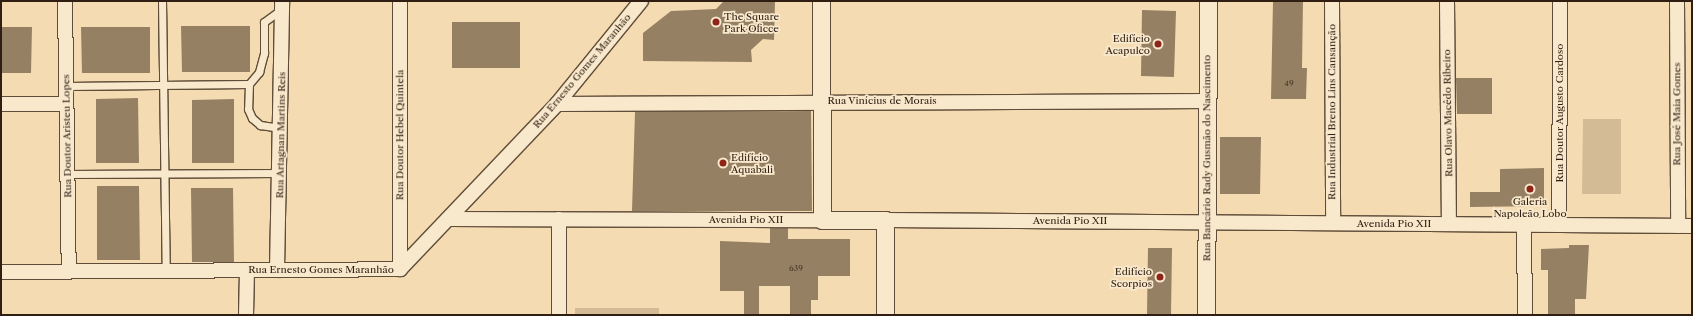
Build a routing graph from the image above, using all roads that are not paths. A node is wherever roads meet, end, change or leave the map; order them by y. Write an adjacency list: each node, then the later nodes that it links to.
1 (65, 1): 14 (street, Rua Doutor Aristeu Lopes)
2 (162, 1): 12 (lane)
3 (400, 1): 35 (street, Rua Doutor Hebel Quintela)
4 (641, 1): 19 (street, Rua Ernesto Gomes Maranhão)
5 (822, 1): 15 (street)
6 (1208, 1): 16 (street, Rua Bancário Rady Gusmão do Nascimento)
7 (1332, 1): 29 (street, Rua Industrial Breno Lins Cansanção)
8 (1447, 1): 30 (street, Rua Olavo Macêdo Ribeiro)
9 (1560, 1): 32 (street, Rua Doutor Augusto Cardoso)
10 (1677, 1): 33 (street, Rua José Maia Gomes)
11 (282, 5): 13 (lane); 20 (street, Rua Artagnan Martins Reis)
12 (163, 84): 13 (lane); 14 (lane); 23 (lane)
13 (249, 84): 20 (lane)
14 (66, 86): 18 (street, Rua Doutor Aristeu Lopes)
15 (822, 101): 16 (street, Rua Vinícius de Morais); 19 (street, Rua Vinícius de Morais); 26 (street)
16 (1207, 101): 28 (street, Rua Bancário Rady Gusmão do Nascimento)
17 (1, 104): 18 (street)
18 (66, 104): 22 (street, Rua Doutor Aristeu Lopes)
19 (557, 104): 24 (street, Rua Ernesto Gomes Maranhão)
20 (281, 128): 21 (street, Rua Artagnan Martins Reis)
21 (280, 173): 23 (lane); 37 (street, Rua Artagnan Martins Reis)
22 (67, 174): 23 (lane); 38 (street, Rua Doutor Aristeu Lopes)
23 (164, 174): 39 (lane)
24 (448, 219): 25 (street, Avenida Pio XII); 35 (street, Rua Ernesto Gomes Maranhão)
25 (559, 219): 26 (street, Avenida Pio XII); 42 (street)
26 (822, 220): 27 (street, Avenida Pio XII)
27 (885, 220): 28 (street, Avenida Pio XII); 43 (street)
28 (1206, 222): 29 (street, Avenida Pio XII); 44 (street, Rua Bancário Rady Gusmão do Nascimento)
29 (1333, 224): 30 (street, Avenida Pio XII)
30 (1450, 224): 31 (street, Avenida Pio XII)
31 (1524, 225): 32 (street, Avenida Pio XII); 45 (street)
32 (1559, 225): 33 (street, Avenida Pio XII)
33 (1678, 226): 34 (street, Avenida Pio XII)
34 (1692, 226)
35 (400, 269): 37 (street, Rua Ernesto Gomes Maranhão)
36 (247, 270): 37 (street, Rua Ernesto Gomes Maranhão); 39 (street, Rua Ernesto Gomes Maranhão); 41 (street)
37 (277, 270)
38 (69, 271): 39 (street, Rua Ernesto Gomes Maranhão); 40 (street, Rua Ernesto Gomes Maranhão)
39 (166, 271)
40 (1, 272)
41 (246, 315)
42 (560, 315)
43 (885, 315)
44 (1206, 315)
45 (1525, 315)

